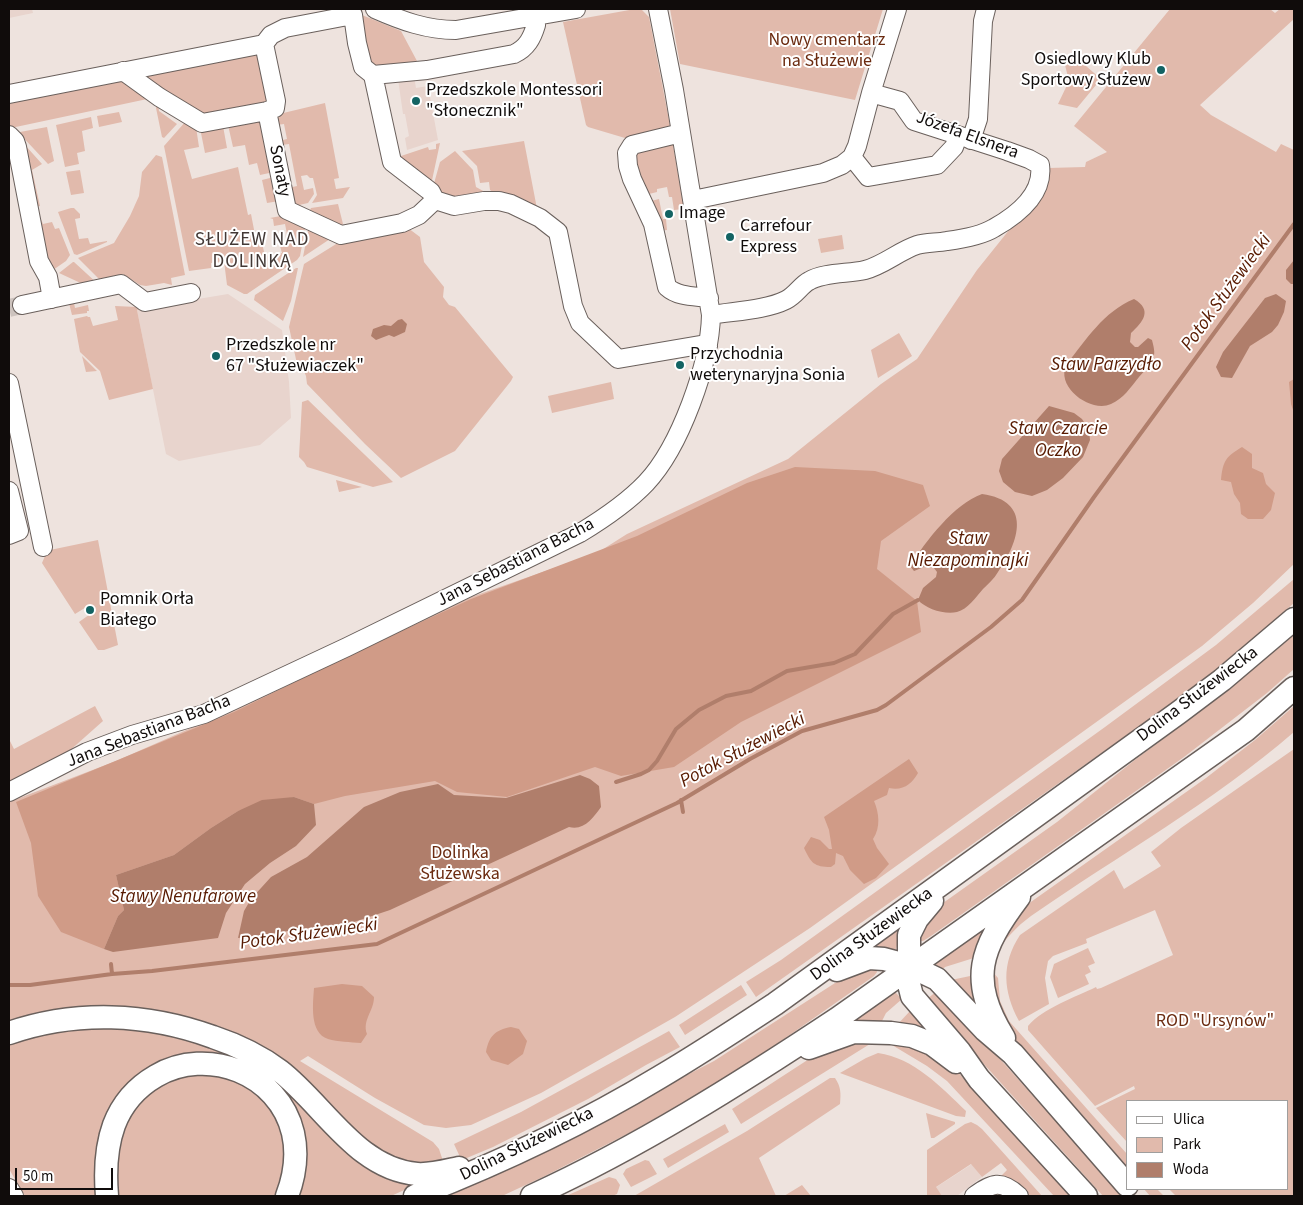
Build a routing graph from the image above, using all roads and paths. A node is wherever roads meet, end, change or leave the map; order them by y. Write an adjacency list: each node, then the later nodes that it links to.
1 (375, 9): 2 (street)
2 (576, 9)
3 (658, 9): 14 (street, Jana Sebastiana Bacha)
4 (897, 9): 11 (street)
5 (986, 9): 16 (street)
6 (356, 12): 8 (street); 10 (street)
7 (536, 25): 10 (street)
8 (264, 44): 9 (street); 13 (street)
9 (123, 71): 12 (street); 13 (street)
10 (373, 75): 18 (street)
11 (871, 93): 16 (street, Józefa Elsnera); 17 (street)
12 (9, 94)
13 (267, 111): 18 (street, Sonaty)
14 (682, 133): 19 (street, Jana Sebastiana Bacha); 23 (street)
15 (9, 135): 21 (street)
16 (964, 138): 17 (street); 23 (street, Józefa Elsnera)
17 (852, 157): 19 (street)
18 (435, 200): 24 (street)
19 (693, 200): 23 (street, Jana Sebastiana Bacha)
20 (191, 293): 21 (street)
21 (52, 299): 22 (street)
22 (22, 305)
23 (710, 306): 24 (street, Jana Sebastiana Bacha)
24 (708, 346): 31 (street, Jana Sebastiana Bacha)
25 (9, 383): 28 (street)
26 (9, 491): 27 (street)
27 (14, 533)
28 (43, 547)
29 (1294, 619): 32 (main road, Dolina Służewiecka)
30 (1294, 688): 33 (main road)
31 (9, 792)
32 (966, 866): 34 (main road); 35 (main road, Dolina Służewiecka)
33 (1030, 882): 34 (main road); 37 (main road)
34 (910, 966): 35 (main road); 37 (main road); 38 (main road); 39 (main road)
35 (804, 984): 40 (main road, Dolina Służewiecka)
36 (9, 1033): 40 (main road)
37 (1013, 1054): 41 (main road)
38 (774, 1060): 39 (main road); 48 (main road)
39 (979, 1079): 50 (main road)
40 (494, 1162): 47 (main road, Dolina Służewiecka)
41 (1126, 1184)
42 (9, 1188): 44 (street)
43 (1016, 1193): 49 (street)
44 (14, 1196)
45 (107, 1196): 46 (main road)
46 (287, 1196)
47 (415, 1196)
48 (532, 1196)
49 (974, 1196)
50 (1086, 1196)

